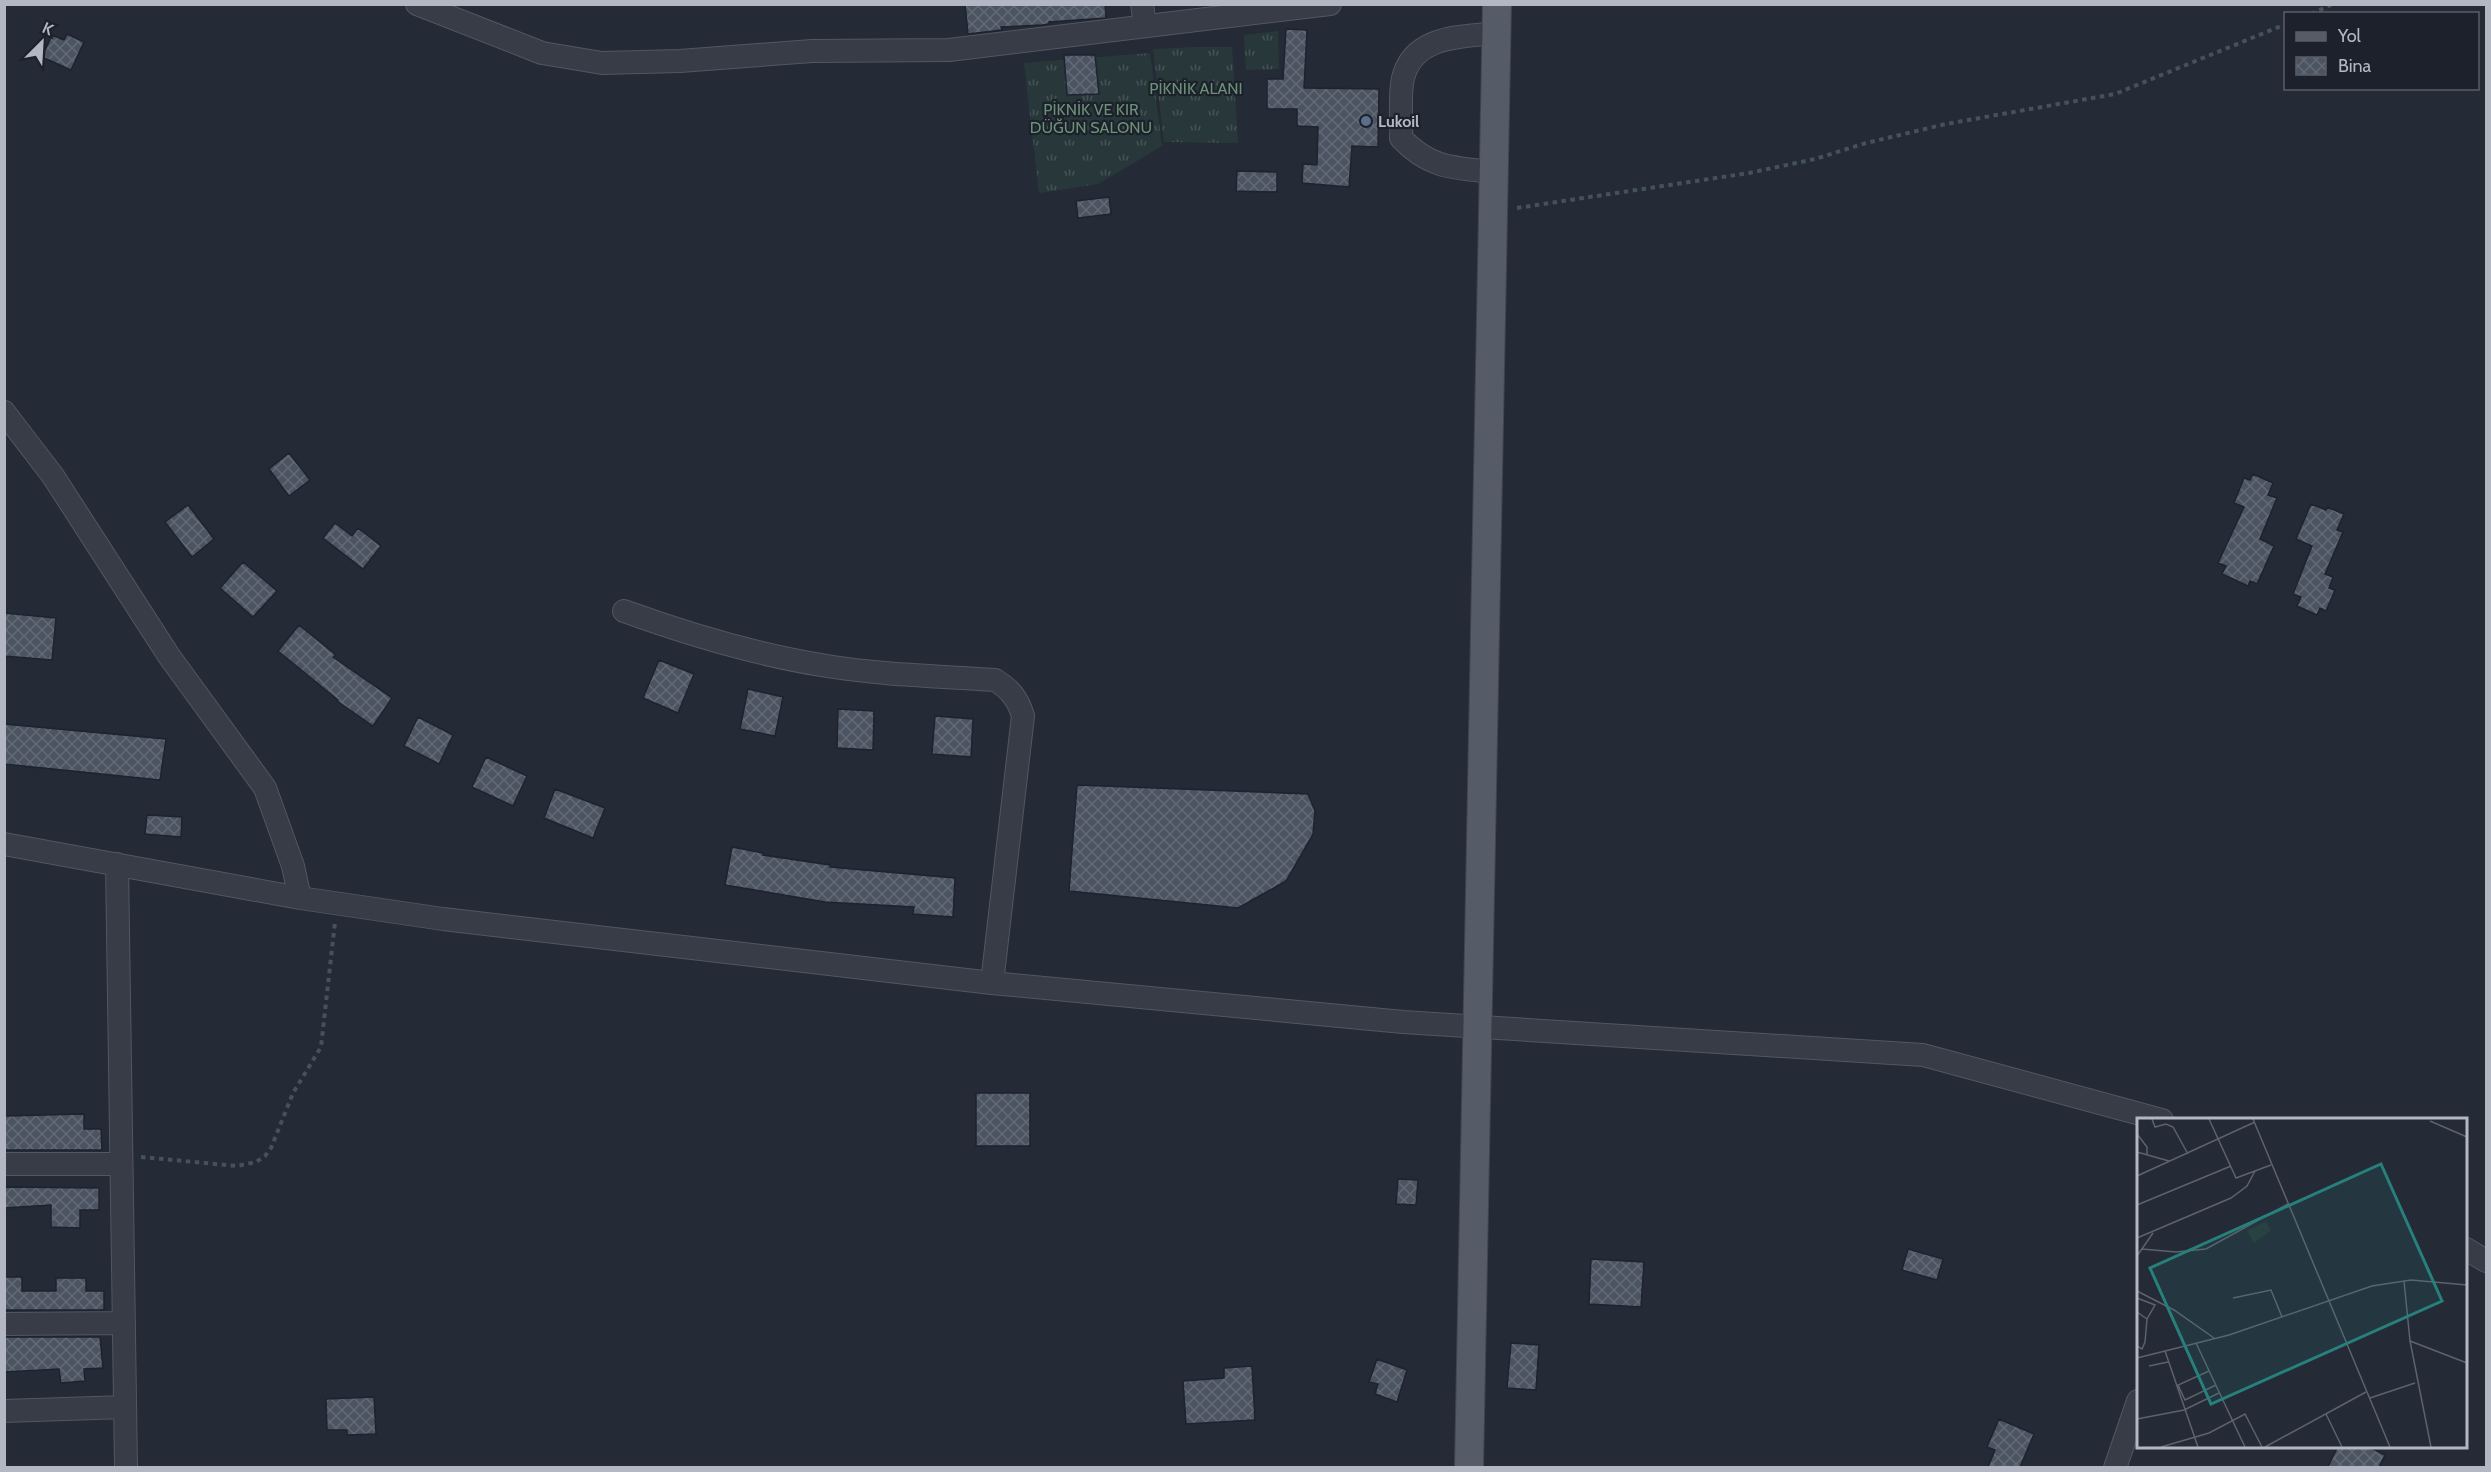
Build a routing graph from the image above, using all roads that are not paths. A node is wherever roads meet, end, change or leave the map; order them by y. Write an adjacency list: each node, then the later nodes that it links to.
1 (417, 4): 4 (street)
2 (1330, 4): 4 (street)
3 (1497, 4): 5 (main road)
4 (1143, 15)
5 (1496, 33): 6 (main road); 6 (street)
6 (1494, 172): 13 (main road)
7 (4, 412): 11 (street)
8 (624, 611): 12 (street)
9 (4, 843): 10 (street)
10 (117, 864): 11 (street); 15 (street)
11 (300, 898): 12 (street)
12 (992, 983): 13 (street)
13 (1477, 1027): 14 (street); 25 (main road)
14 (2158, 1118)
15 (121, 1159): 16 (street); 19 (street)
16 (4, 1164)
17 (2467, 1250): 18 (street)
18 (2487, 1261)
19 (124, 1323): 20 (street); 22 (street)
20 (4, 1324)
21 (2137, 1406): 26 (street)
22 (125, 1407): 23 (street); 24 (street)
23 (4, 1411)
24 (126, 1467)
25 (1469, 1467)
26 (2115, 1467)

